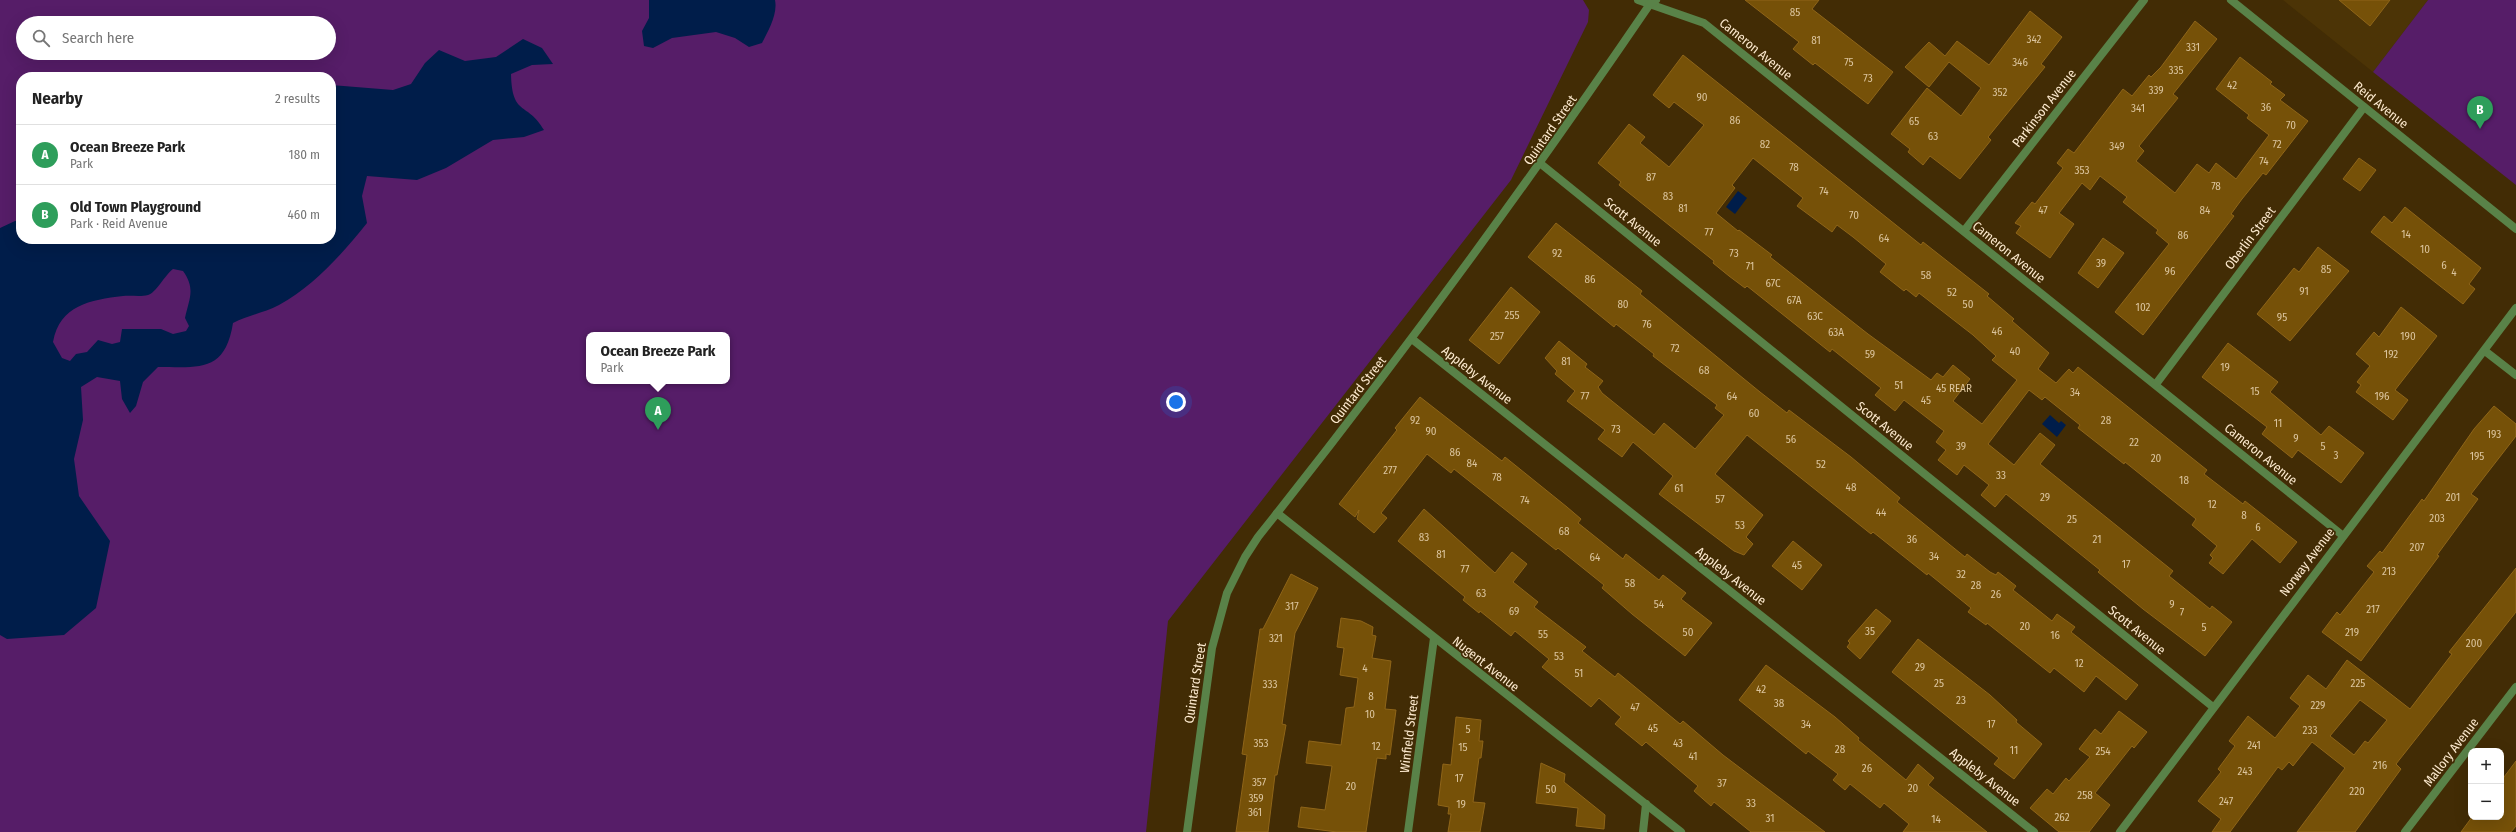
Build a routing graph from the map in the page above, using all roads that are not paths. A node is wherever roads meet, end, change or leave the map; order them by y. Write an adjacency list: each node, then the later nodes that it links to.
1 (1638, 0): 4 (street, Cameron Avenue)
2 (2144, 0): 8 (street, Parkinson Avenue)
3 (2231, 0): 5 (street, Reid Avenue)
4 (1652, 1): 6 (street, Quintard Street); 8 (street, Cameron Avenue)
5 (2364, 107): 7 (street, Reid Avenue); 13 (street, Oberlin Street)
6 (1541, 164): 10 (street, Quintard Street); 18 (street, Scott Avenue)
7 (2516, 229)
8 (1964, 231): 13 (street, Cameron Avenue)
9 (2516, 308): 11 (street, Norway Avenue)
10 (1412, 339): 14 (street, Quintard Street); 24 (street, Appleby Avenue)
11 (2485, 351): 12 (street); 15 (street, Norway Avenue)
12 (2516, 375)
13 (2156, 384): 15 (street, Cameron Avenue)
14 (1277, 513): 16 (street, Nugent Avenue); 20 (street, Quintard Street)
15 (2342, 535): 18 (street, Norway Avenue)
16 (1434, 638): 19 (street, Nugent Avenue); 21 (street, Winfield Street)
17 (2516, 687): 26 (street, Mallory Avenue)
18 (2213, 707): 25 (street, Norway Avenue)
19 (1646, 804): 22 (street); 23 (street, Nugent Avenue)
20 (1187, 832)
21 (1408, 832)
22 (1643, 832)
23 (1681, 832)
24 (2034, 832)
25 (2120, 832)
26 (2405, 832)

